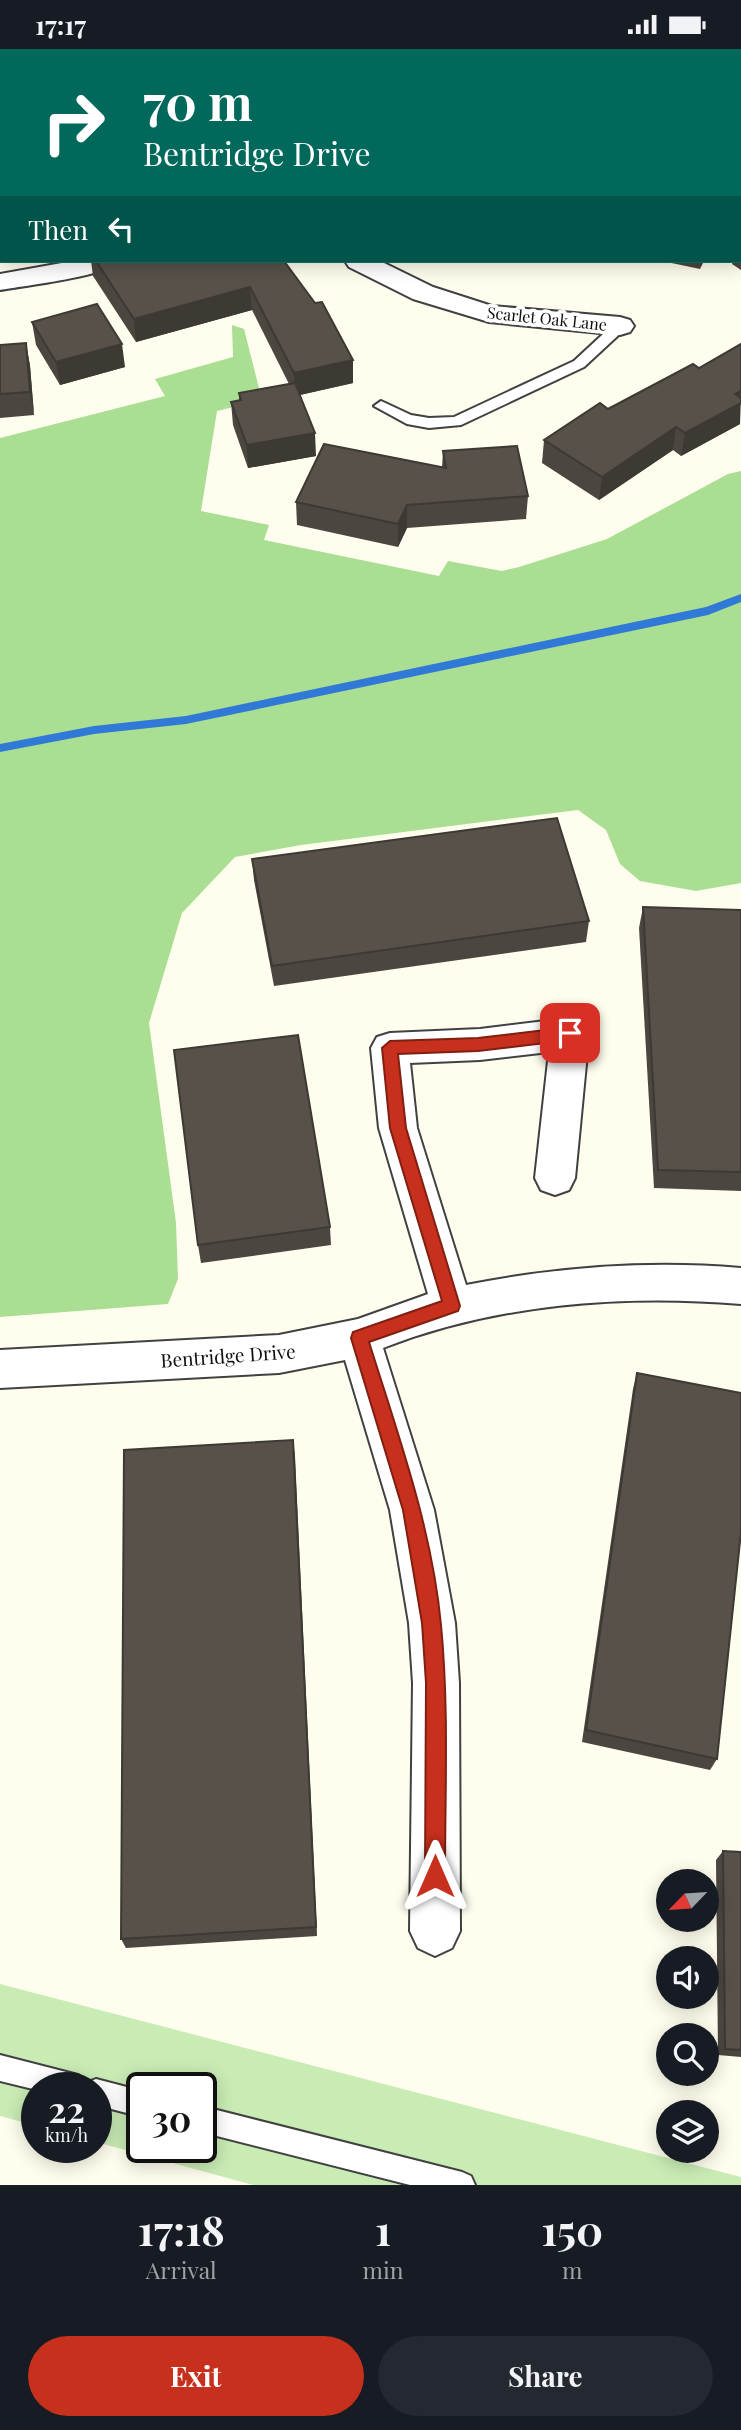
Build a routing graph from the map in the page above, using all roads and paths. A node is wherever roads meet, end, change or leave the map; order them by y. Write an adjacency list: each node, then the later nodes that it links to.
1 (100, 263): 3 (street)
2 (363, 263): 4 (street, Scarlet Oak Lane)
3 (0, 282)
4 (620, 326): 5 (lane)
5 (381, 405)
6 (555, 1178): 8 (street)
7 (741, 1286): 8 (street, Bentridge Drive)
8 (452, 1306): 9 (street, Bentridge Drive)
9 (359, 1338): 10 (street, Bentridge Drive); 11 (street)
10 (0, 1369)
11 (435, 1931)
12 (0, 2068): 13 (lane)
13 (21, 2073)
14 (217, 2123): 15 (lane)
15 (462, 2185)

